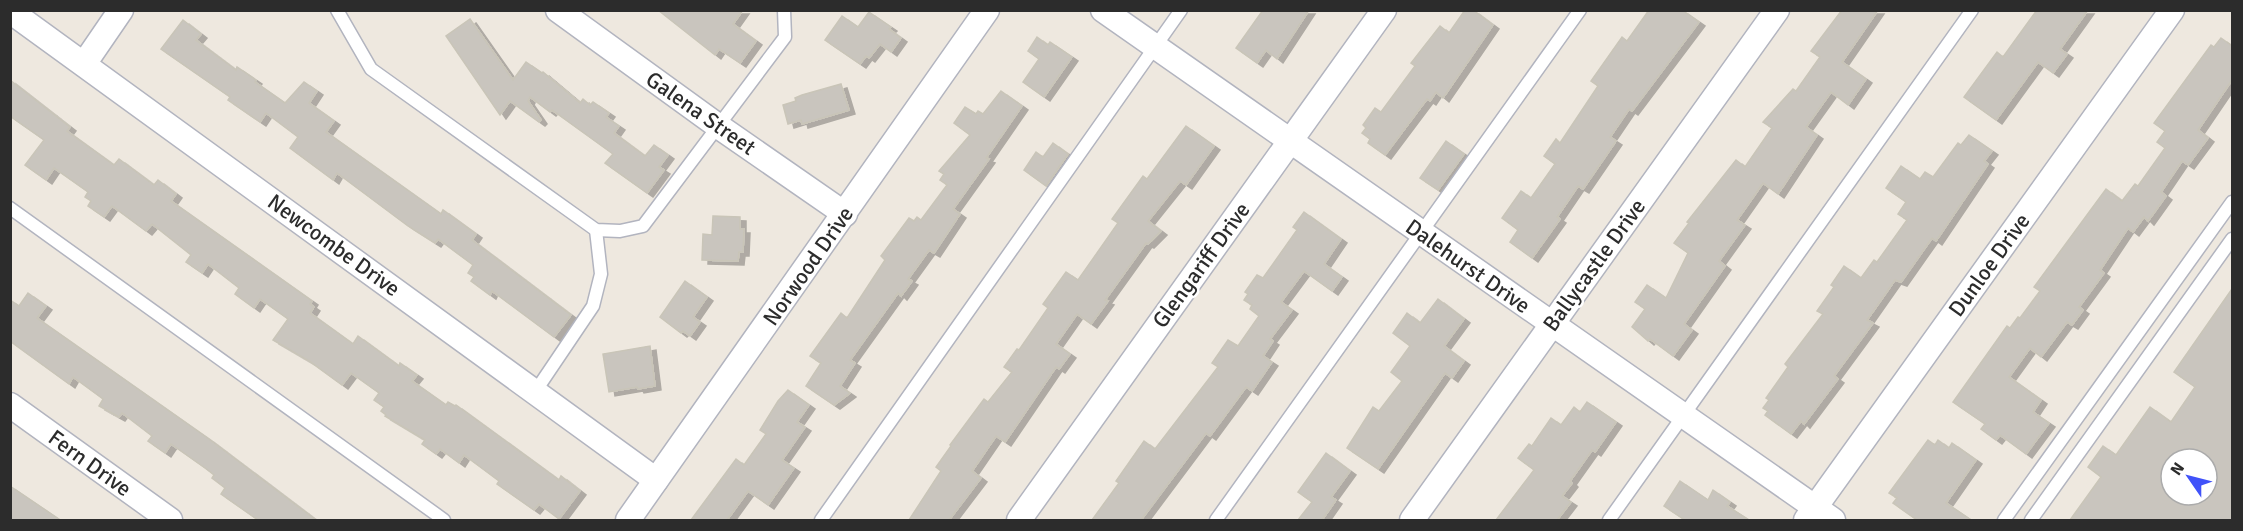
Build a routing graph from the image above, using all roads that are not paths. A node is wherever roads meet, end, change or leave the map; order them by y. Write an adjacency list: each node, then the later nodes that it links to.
1 (121, 10): 15 (street)
2 (337, 10): 21 (lane)
3 (558, 10): 16 (street, Galena Street)
4 (784, 10): 16 (lane)
5 (987, 10): 20 (street, Norwood Drive)
6 (1103, 10): 14 (street, Dalehurst Drive)
7 (1181, 10): 14 (lane)
8 (1384, 10): 17 (street, Glengariff Drive)
9 (1580, 10): 22 (lane)
10 (1777, 10): 24 (street, Ballycastle Drive)
11 (1972, 10): 27 (lane)
12 (2172, 10): 29 (street, Dunloe Drive)
13 (10, 11): 15 (street, Newcombe Drive)
14 (1155, 47): 17 (street, Dalehurst Drive); 33 (lane)
15 (84, 64): 25 (street, Newcombe Drive)
16 (718, 126): 20 (street, Galena Street); 21 (lane)
17 (1289, 142): 22 (street, Dalehurst Drive); 34 (street, Glengariff Drive)
18 (2232, 202): 38 (lane)
19 (10, 208): 31 (lane)
20 (845, 214): 28 (street, Norwood Drive)
21 (596, 230): 25 (lane)
22 (1420, 233): 24 (street, Dalehurst Drive); 35 (lane)
23 (2232, 239): 39 (lane)
24 (1552, 324): 27 (street, Dalehurst Drive); 36 (street, Ballycastle Drive)
25 (535, 392): 28 (street, Newcombe Drive)
26 (10, 405): 30 (street, Fern Drive)
27 (1684, 415): 29 (street, Dalehurst Drive); 37 (lane)
28 (656, 480): 32 (street, Norwood Drive)
29 (1818, 516)
30 (171, 520)
31 (444, 520)
32 (628, 520)
33 (821, 520)
34 (1019, 520)
35 (1216, 520)
36 (1412, 520)
37 (1609, 520)
38 (2004, 520)
39 (2031, 520)

